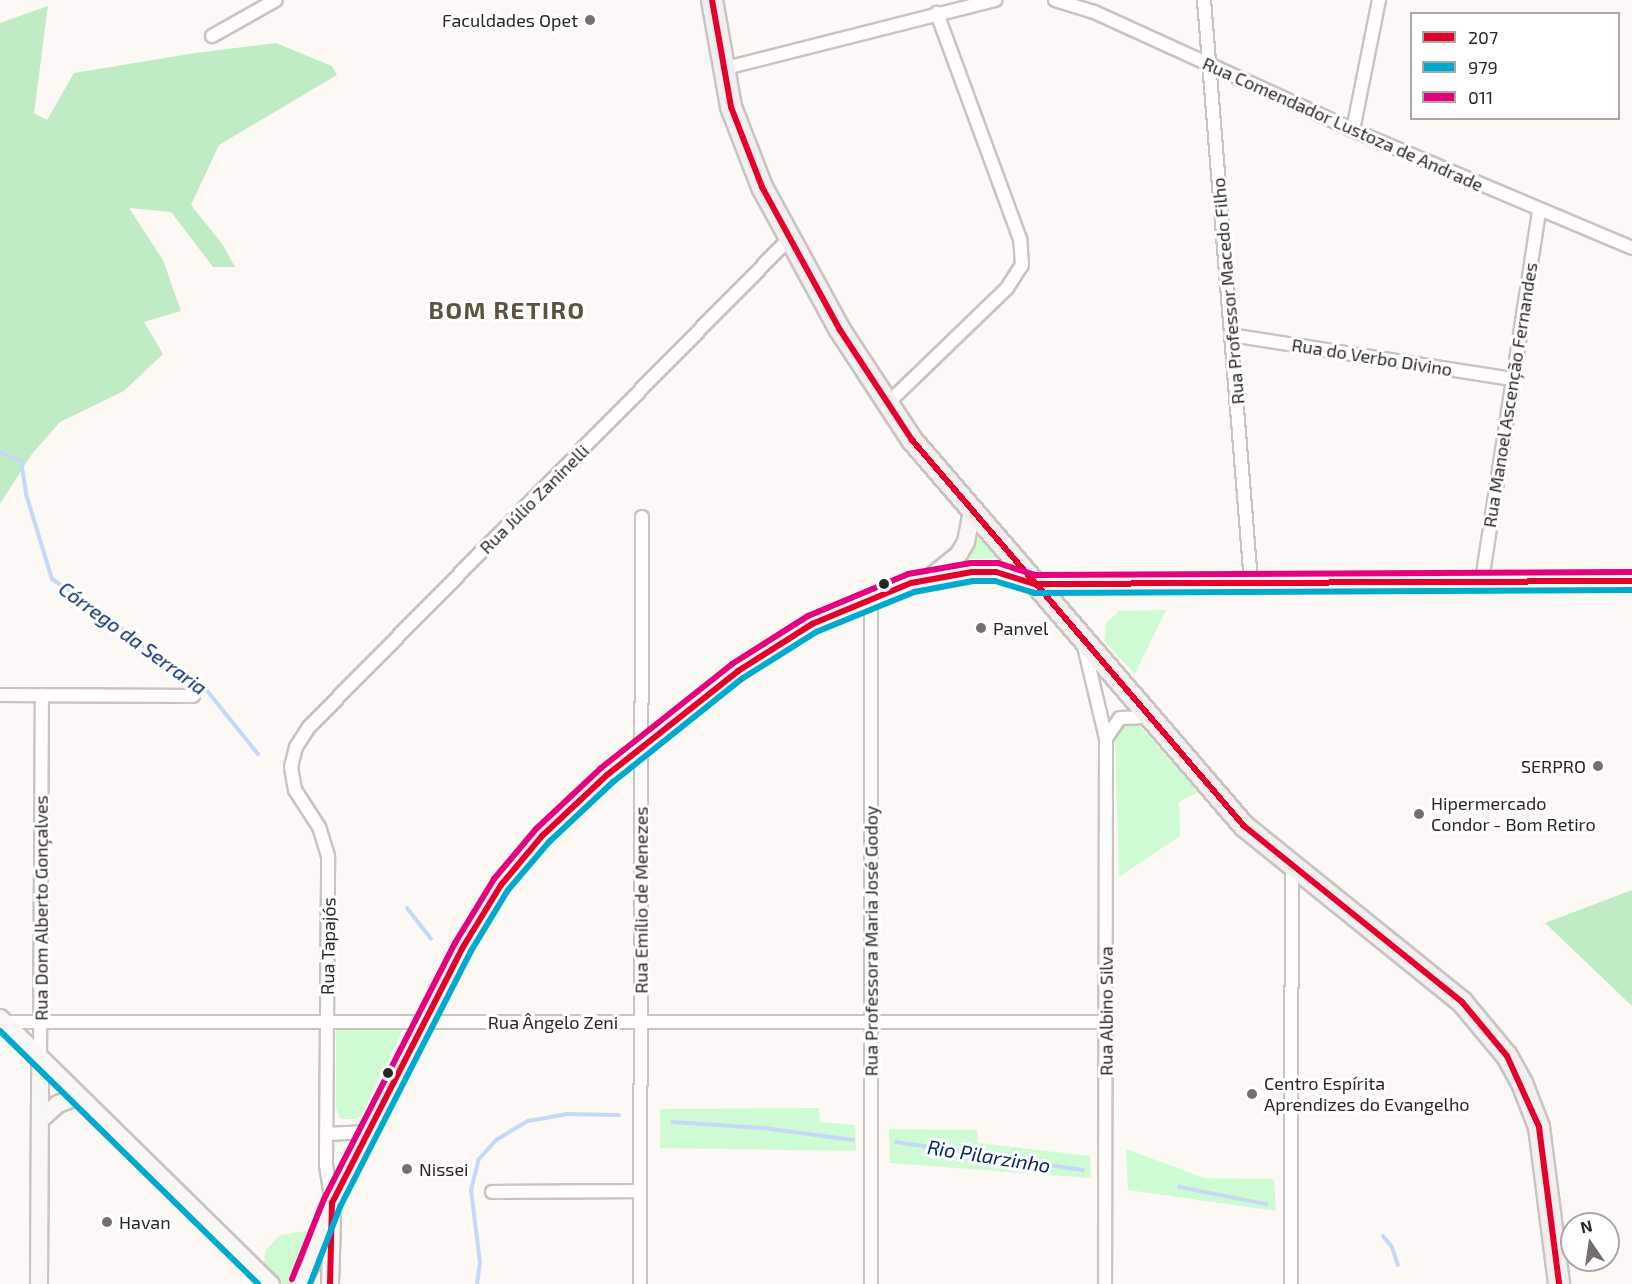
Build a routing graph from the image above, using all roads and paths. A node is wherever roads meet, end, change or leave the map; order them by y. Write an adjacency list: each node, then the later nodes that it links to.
1 (276, 0): 8 (street)
2 (712, 0): 10 (main road)
3 (995, 0): 7 (street)
4 (1055, 0): 9 (street, Rua Comendador Lustoza de Andrade)
5 (1204, 0): 9 (street, Rua Professor Macedo Filho)
6 (1379, 0): 11 (street)
7 (937, 12): 10 (street); 17 (street)
8 (212, 36)
9 (1209, 65): 11 (street, Rua Comendador Lustoza de Andrade); 15 (street, Rua Professor Macedo Filho)
10 (722, 69): 13 (main road)
11 (1353, 130): 12 (street, Rua Comendador Lustoza de Andrade)
12 (1539, 211): 14 (street, Rua Comendador Lustoza de Andrade); 16 (street, Rua Manoel Ascenção Fernandes)
13 (789, 239): 17 (main road); 33 (street, Rua Júlio Zaninelli)
14 (1632, 248)
15 (1231, 334): 16 (street, Rua do Verbo Divino); 23 (street, Rua Professor Macedo Filho)
16 (1513, 379): 21 (street, Rua Manoel Ascenção Fernandes)
17 (886, 404): 18 (main road)
18 (972, 511): 20 (main road); 24 (main road)
19 (642, 517): 32 (street, Rua Emílio de Menezes)
20 (929, 578): 24 (main road); 25 (main road)
21 (1482, 580): 22 (main road); 23 (main road)
22 (1632, 581)
23 (1251, 582): 24 (main road)
24 (1035, 584): 26 (main road)
25 (872, 597): 32 (main road); 40 (street, Rua Professora Maria José Godoy)
26 (1083, 642): 30 (main road); 31 (street, Rua Albino Silva)
27 (0, 695): 28 (street)
28 (42, 695): 29 (street); 36 (street, Rua Dom Alberto Gonçalves)
29 (193, 696)
30 (1148, 717): 31 (street); 34 (main road)
31 (1106, 738): 41 (street, Rua Albino Silva)
32 (642, 746): 38 (main road); 39 (street, Rua Emílio de Menezes)
33 (291, 767): 37 (street, Rua Tapajós)
34 (1292, 868): 57 (street); 58 (main road)
35 (1, 1020): 36 (street, Rua Ângelo Zeni); 42 (main road)
36 (40, 1022): 37 (street, Rua Ângelo Zeni); 42 (street, Rua Dom Alberto Gonçalves)
37 (327, 1022): 38 (street, Rua Ângelo Zeni); 46 (street, Rua Tapajós)
38 (425, 1022): 39 (street, Rua Ângelo Zeni); 45 (main road)
39 (641, 1022): 40 (street, Rua Ângelo Zeni); 47 (street, Rua Emílio de Menezes)
40 (871, 1022): 41 (street, Rua Ângelo Zeni); 55 (street, Rua Professora Maria José Godoy)
41 (1106, 1022): 56 (street, Rua Albino Silva)
42 (40, 1059): 43 (main road); 44 (main road, Rua Dom Alberto Gonçalves)
43 (76, 1097): 44 (main road); 51 (main road)
44 (40, 1120): 50 (main road, Rua Dom Alberto Gonçalves)
45 (369, 1132): 46 (street); 49 (main road)
46 (326, 1134): 49 (street, Rua Tapajós)
47 (640, 1191): 48 (street); 54 (street, Rua Emílio de Menezes)
48 (492, 1192)
49 (332, 1203): 52 (main road); 53 (main road, Rua Tapajós)
50 (39, 1284)
51 (271, 1284)
52 (300, 1284)
53 (330, 1284)
54 (640, 1284)
55 (871, 1284)
56 (1105, 1284)
57 (1291, 1284)
58 (1559, 1284)

